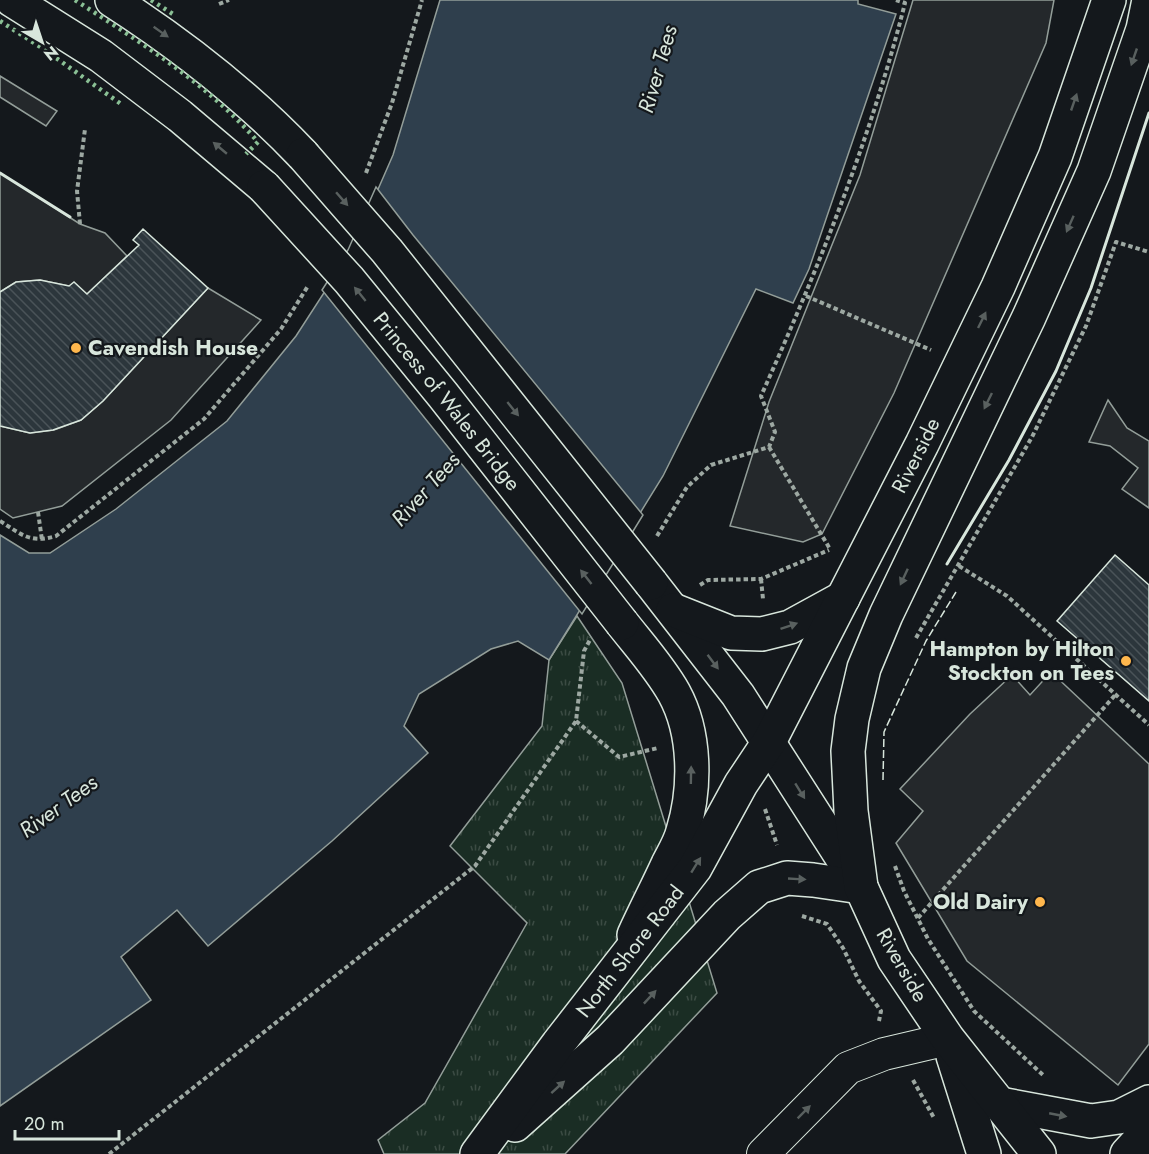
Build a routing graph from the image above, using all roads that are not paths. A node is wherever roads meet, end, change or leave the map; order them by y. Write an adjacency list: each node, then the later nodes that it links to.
1 (12, 0): 9 (main road, Princess of Wales Bridge, one-way to 1, bridge)
2 (112, 0): 6 (main road, one-way to 6, bridge)
3 (1109, 0): 5 (main road, Riverside, one-way to 3)
4 (1149, 0): 8 (main road, Riverside, one-way to 8)
5 (843, 598): 6 (main road, one-way to 5); 7 (main road, Riverside)
6 (664, 599): 7 (main road, one-way to 7)
7 (769, 742): 8 (main road, Riverside, one-way to 8); 9 (main road, North Shore Road, one-way to 7)
8 (861, 887): 10 (main road, Riverside); 15 (main road, one-way to 8)
9 (622, 961): 14 (main road, North Shore Road)
10 (948, 1039): 12 (main road, Riverside); 16 (street, one-way to 10); 17 (main road, Riverside)
11 (1149, 1102): 12 (main road, one-way to 11)
12 (1000, 1104): 18 (main road, Riverside)
13 (1149, 1130): 19 (main road)
14 (477, 1154)
15 (483, 1154)
16 (763, 1154)
17 (984, 1154)
18 (1039, 1154)
19 (1127, 1154)

